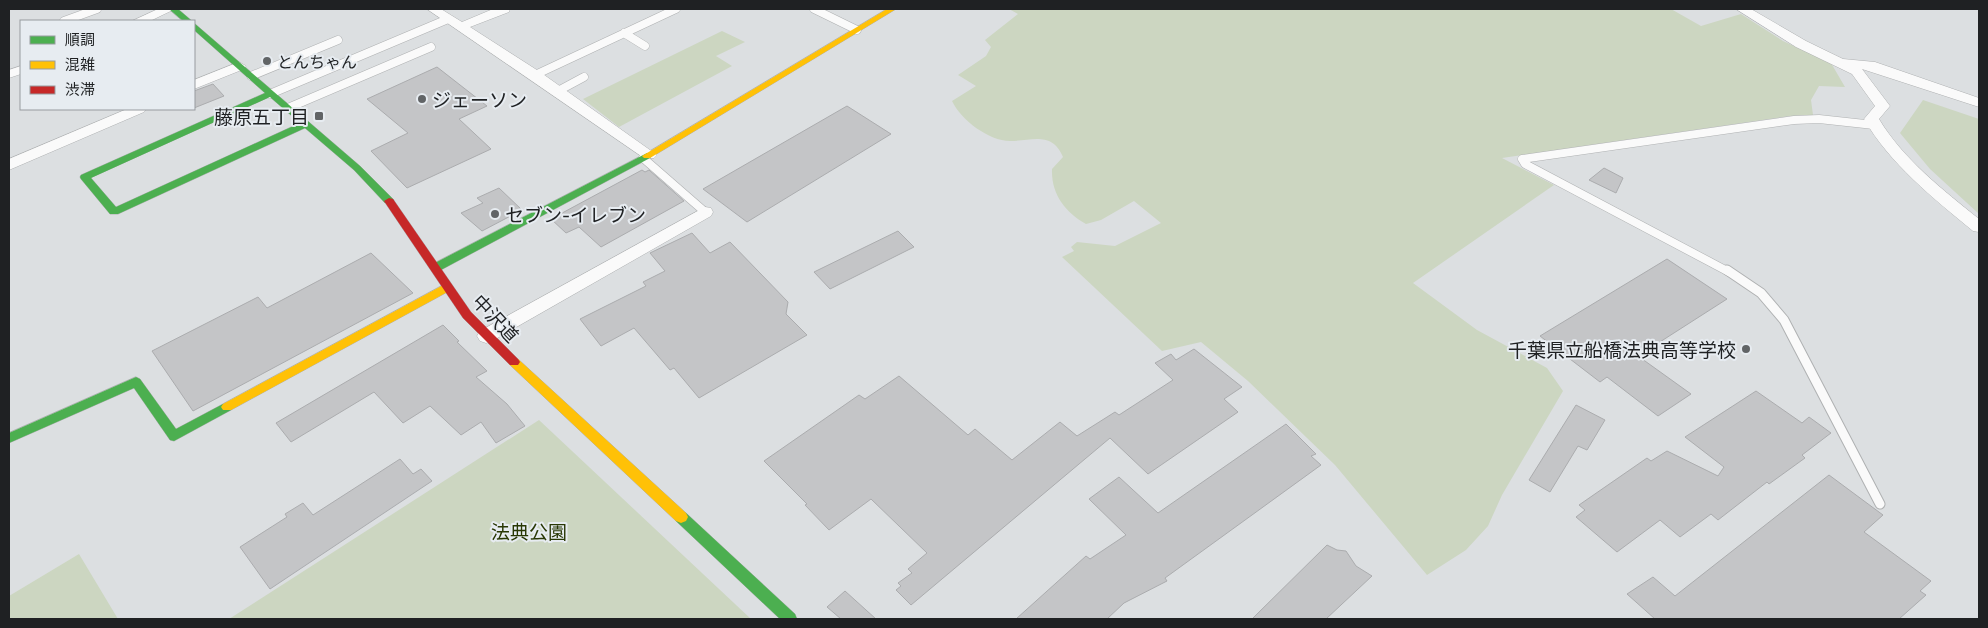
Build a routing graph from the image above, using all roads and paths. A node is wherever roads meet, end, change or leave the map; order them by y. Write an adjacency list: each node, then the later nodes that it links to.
1 (97, 9): 10 (lane)
2 (169, 9): 11 (street)
3 (174, 9): 12 (street)
4 (433, 9): 13 (street)
5 (504, 9): 13 (street)
6 (676, 9): 16 (lane)
7 (814, 9): 15 (lane)
8 (892, 9): 15 (street)
9 (1742, 9): 20 (street)
10 (67, 20)
11 (142, 20)
12 (187, 20)
13 (454, 23): 22 (street); 27 (lane)
14 (195, 27): 21 (street, 中沢道)
15 (858, 30): 33 (street)
16 (624, 33): 18 (lane); 22 (lane)
17 (338, 40): 23 (lane)
18 (645, 46)
19 (431, 47): 29 (lane)
20 (1844, 63): 28 (street); 32 (street)
21 (239, 66): 23 (street, 中沢道); 25 (street)
22 (535, 75): 26 (street)
23 (251, 76): 27 (street, 中沢道)
24 (584, 77): 26 (lane)
25 (195, 85)
26 (558, 91): 33 (street)
27 (270, 94): 29 (street, 中沢道); 31 (street)
28 (1979, 103)
29 (288, 108): 31 (street, 中沢道)
30 (137, 110): 34 (street)
31 (306, 124): 37 (street, 中沢道)
32 (1874, 125): 36 (street); 41 (lane)
33 (646, 157): 35 (lane); 37 (street)
34 (9, 165)
35 (705, 212): 39 (street)
36 (1979, 227)
37 (435, 268): 38 (street, 中沢道)
38 (447, 286): 39 (street, 中沢道); 40 (street)
39 (486, 336): 42 (street, 中沢道)
40 (9, 438)
41 (1880, 504)
42 (790, 619)

